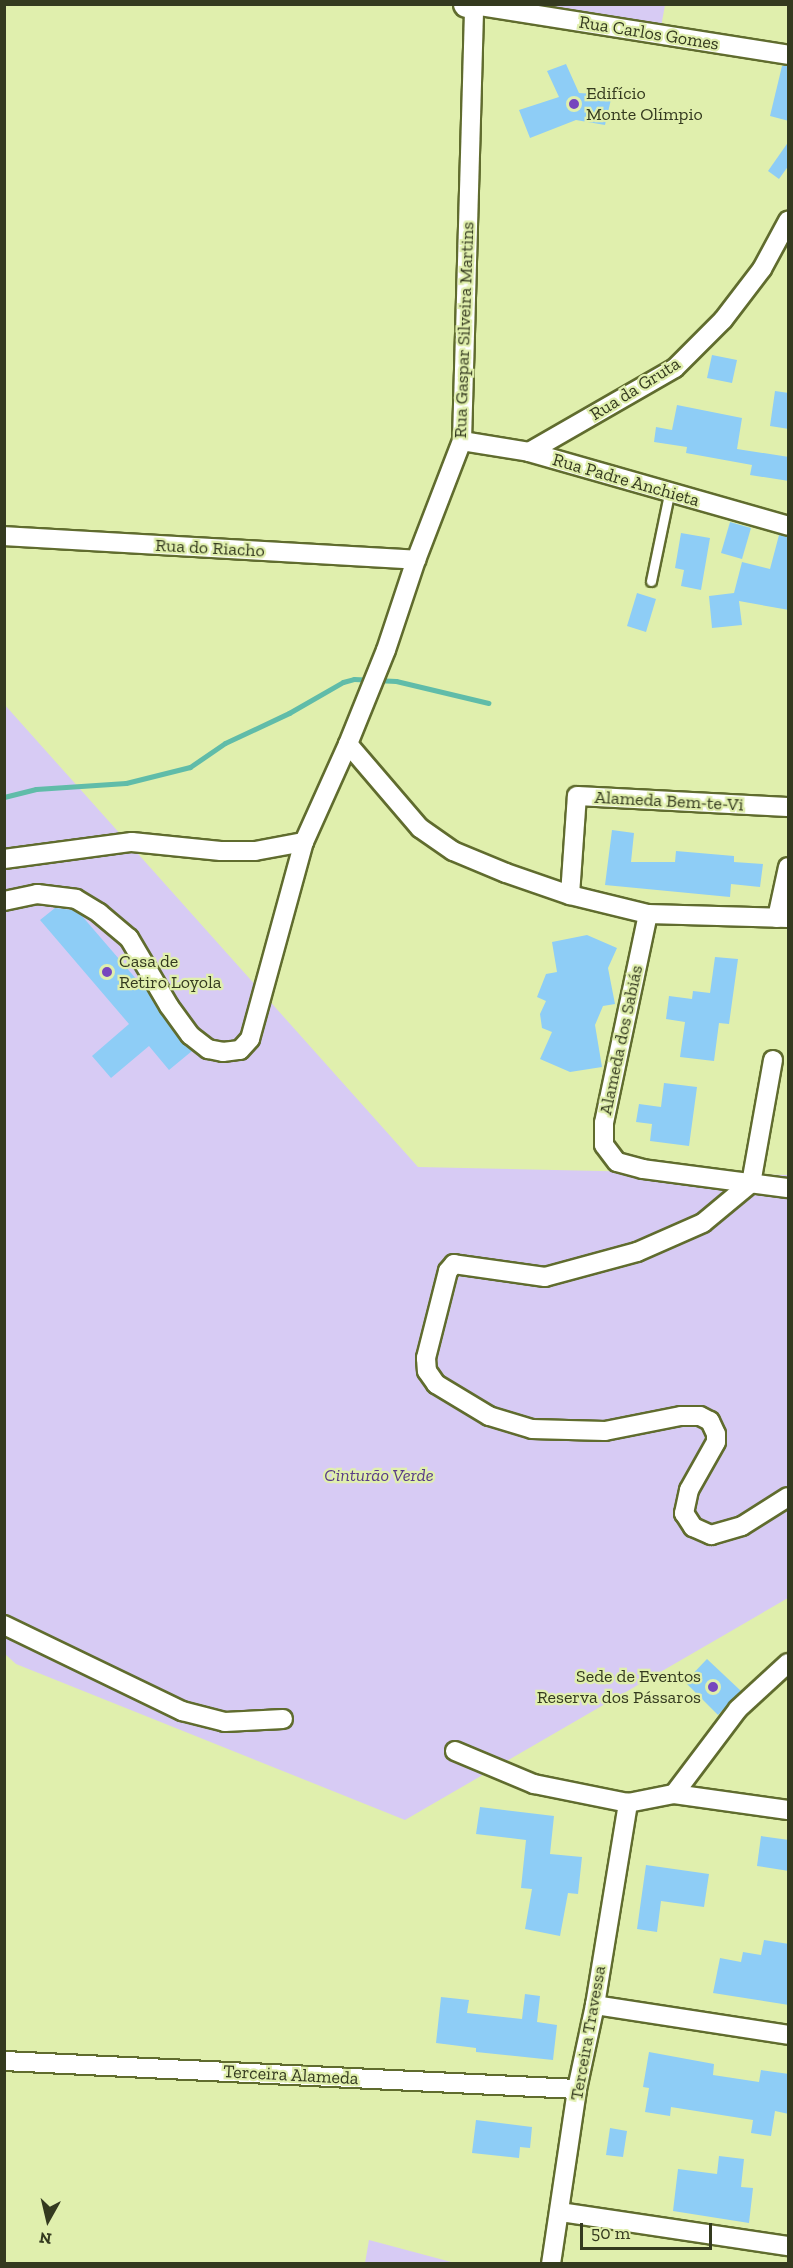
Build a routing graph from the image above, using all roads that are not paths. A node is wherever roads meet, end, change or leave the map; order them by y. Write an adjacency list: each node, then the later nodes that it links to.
1 (472, 5): 2 (street, Rua Carlos Gomes); 4 (street, Rua Gaspar Silveira Martins)
2 (789, 55)
3 (789, 221): 5 (street, Rua da Gruta)
4 (462, 441): 5 (street, Rua Padre Anchieta); 9 (street, Rua Gaspar Silveira Martins)
5 (529, 452): 6 (street, Rua Padre Anchieta)
6 (669, 494): 7 (street, Rua Padre Anchieta); 10 (lane)
7 (789, 526)
8 (4, 536): 9 (street, Rua do Riacho)
9 (416, 560): 11 (street, Rua Gaspar Silveira Martins)
10 (651, 581)
11 (348, 744): 13 (street, Rua Gaspar Silveira Martins); 16 (street)
12 (789, 807): 16 (street, Alameda Bem-te-Vi)
13 (304, 842): 14 (street); 17 (street, Rua Gaspar Silveira Martins)
14 (4, 859)
15 (789, 867): 19 (street)
16 (570, 895): 18 (street)
17 (4, 901)
18 (648, 914): 19 (street); 21 (street, Alameda dos Sabiás)
19 (783, 918)
20 (773, 1060): 21 (street)
21 (751, 1183): 22 (street); 23 (street)
22 (789, 1188)
23 (789, 1497)
24 (4, 1624): 26 (street)
25 (789, 1663): 28 (street)
26 (283, 1719)
27 (455, 1751): 29 (street)
28 (674, 1794): 29 (street); 30 (street)
29 (628, 1803): 31 (street, Terceira Travessa)
30 (789, 1810)
31 (595, 2005): 32 (street); 34 (street, Terceira Travessa)
32 (789, 2035)
33 (4, 2061): 34 (street, Terceira Alameda)
34 (577, 2089): 35 (street, Terceira Travessa)
35 (560, 2212): 36 (street); 37 (street, Terceira Travessa)
36 (789, 2246)
37 (551, 2264)

